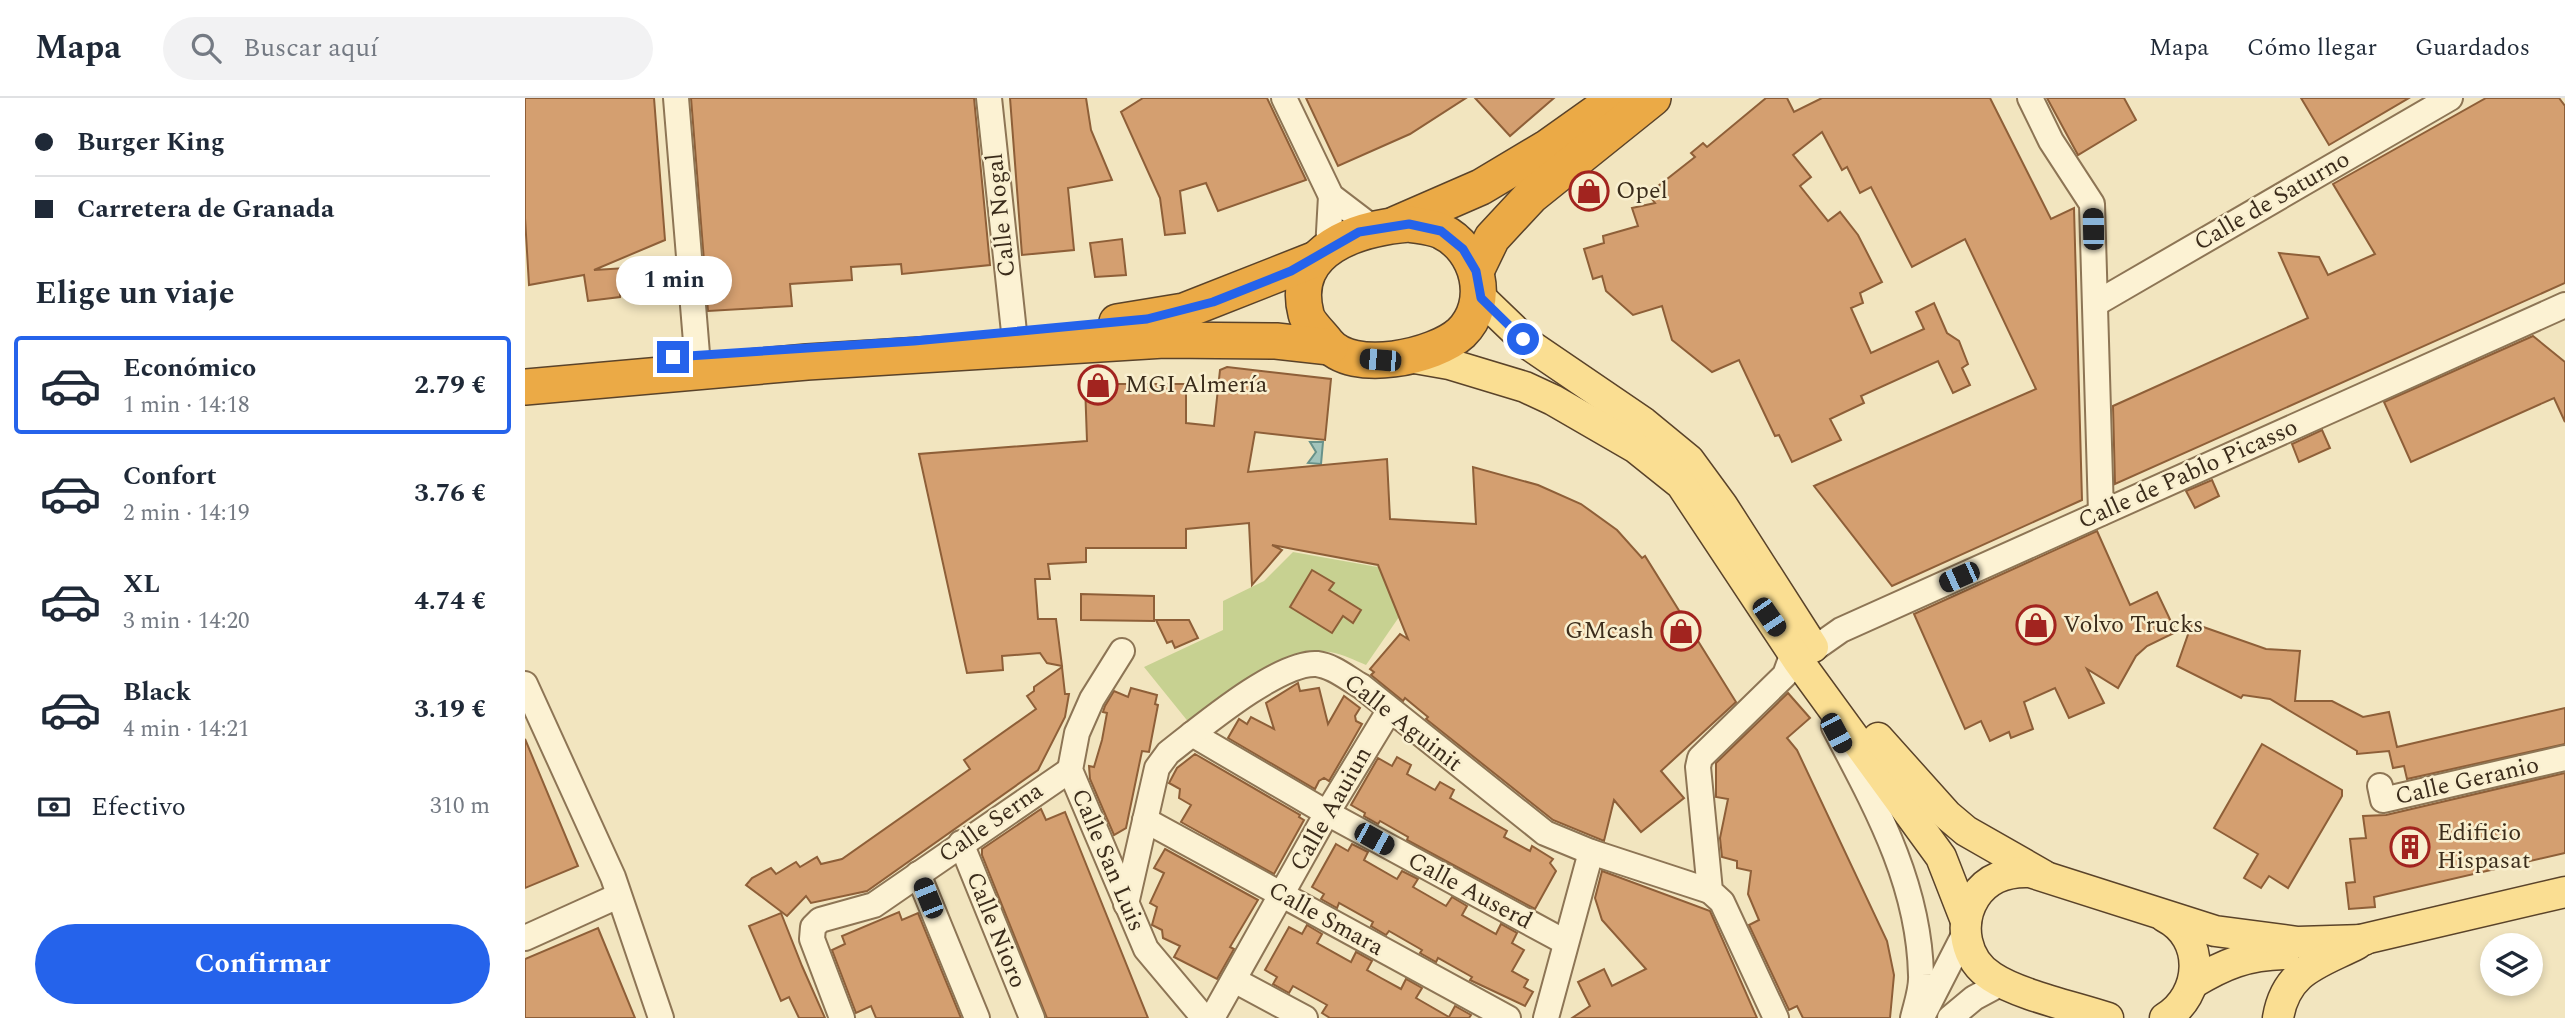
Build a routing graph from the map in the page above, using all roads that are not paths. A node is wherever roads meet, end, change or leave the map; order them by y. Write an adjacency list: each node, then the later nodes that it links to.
1 (676, 98): 16 (street)
2 (989, 98): 14 (street, Calle Nogal)
3 (1284, 98): 8 (street)
4 (1617, 98): 9 (highway)
5 (1653, 98): 11 (highway)
6 (2030, 98): 12 (street)
7 (2450, 98): 12 (street, Calle de Saturno)
8 (1331, 196): 9 (street); 10 (street)
9 (1383, 227): 10 (highway); 11 (highway)
10 (1322, 254): 14 (highway); 15 (highway)
11 (1478, 284): 17 (highway); 22 (main road)
12 (2095, 303): 20 (street)
13 (2565, 305): 20 (street, Calle de Pablo Picasso)
14 (1013, 332): 16 (highway)
15 (1331, 347): 17 (highway); 19 (highway)
16 (697, 354): 18 (highway)
17 (1409, 357): 22 (main road)
18 (525, 375)
19 (525, 387)
20 (2101, 513): 22 (street, Calle de Pablo Picasso)
21 (1122, 651): 27 (street, Calle San Luis)
22 (1802, 655): 34 (main road); 35 (street); 41 (main road); 58 (street)
23 (525, 684): 38 (street)
24 (1389, 711): 25 (street, Calle Aguinit); 29 (street, Calle Aauiun); 32 (street, Calle Aguinit)
25 (1192, 734): 29 (street, Calle Auserd); 30 (street, Calle Aguinit)
26 (2565, 758): 28 (street, Calle Geranio)
27 (1070, 770): 31 (street, Calle Serna); 39 (street, Calle San Luis)
28 (2380, 786)
29 (1327, 813): 37 (street, Calle Aauiun); 44 (street, Calle Auserd)
30 (1145, 820): 37 (street, Calle Smara); 39 (street, Calle Aguinit)
31 (961, 843): 33 (street, Calle Serna); 52 (street, Calle Nioro)
32 (1591, 852): 35 (street, Calle Aguinit); 44 (street)
33 (918, 874): 50 (street, Calle Serna); 51 (street)
34 (2043, 875): 40 (main road); 41 (main road)
35 (1710, 891): 57 (street)
36 (2565, 892): 43 (main road)
37 (1282, 895): 45 (street, Calle Aauiun); 56 (street, Calle Smara)
38 (618, 896): 42 (street); 49 (street)
39 (1126, 904): 53 (street, Calle San Luis)
40 (2158, 914): 43 (main road); 47 (main road)
41 (1965, 927): 46 (main road); 59 (street)
42 (525, 938)
43 (2364, 940): 47 (main road); 63 (main road)
44 (1566, 942): 48 (street)
45 (1234, 980): 54 (street, Calle Aauiun); 55 (street)
46 (2002, 983): 60 (street); 61 (main road)
47 (2193, 998): 62 (main road)
48 (1550, 1015)
49 (661, 1018)
50 (842, 1018)
51 (977, 1018)
52 (1032, 1018)
53 (1204, 1018)
54 (1212, 1018)
55 (1305, 1018)
56 (1508, 1018)
57 (1776, 1018)
58 (1913, 1018)
59 (1921, 1018)
60 (1950, 1018)
61 (2108, 1018)
62 (2165, 1018)
63 (2278, 1018)

